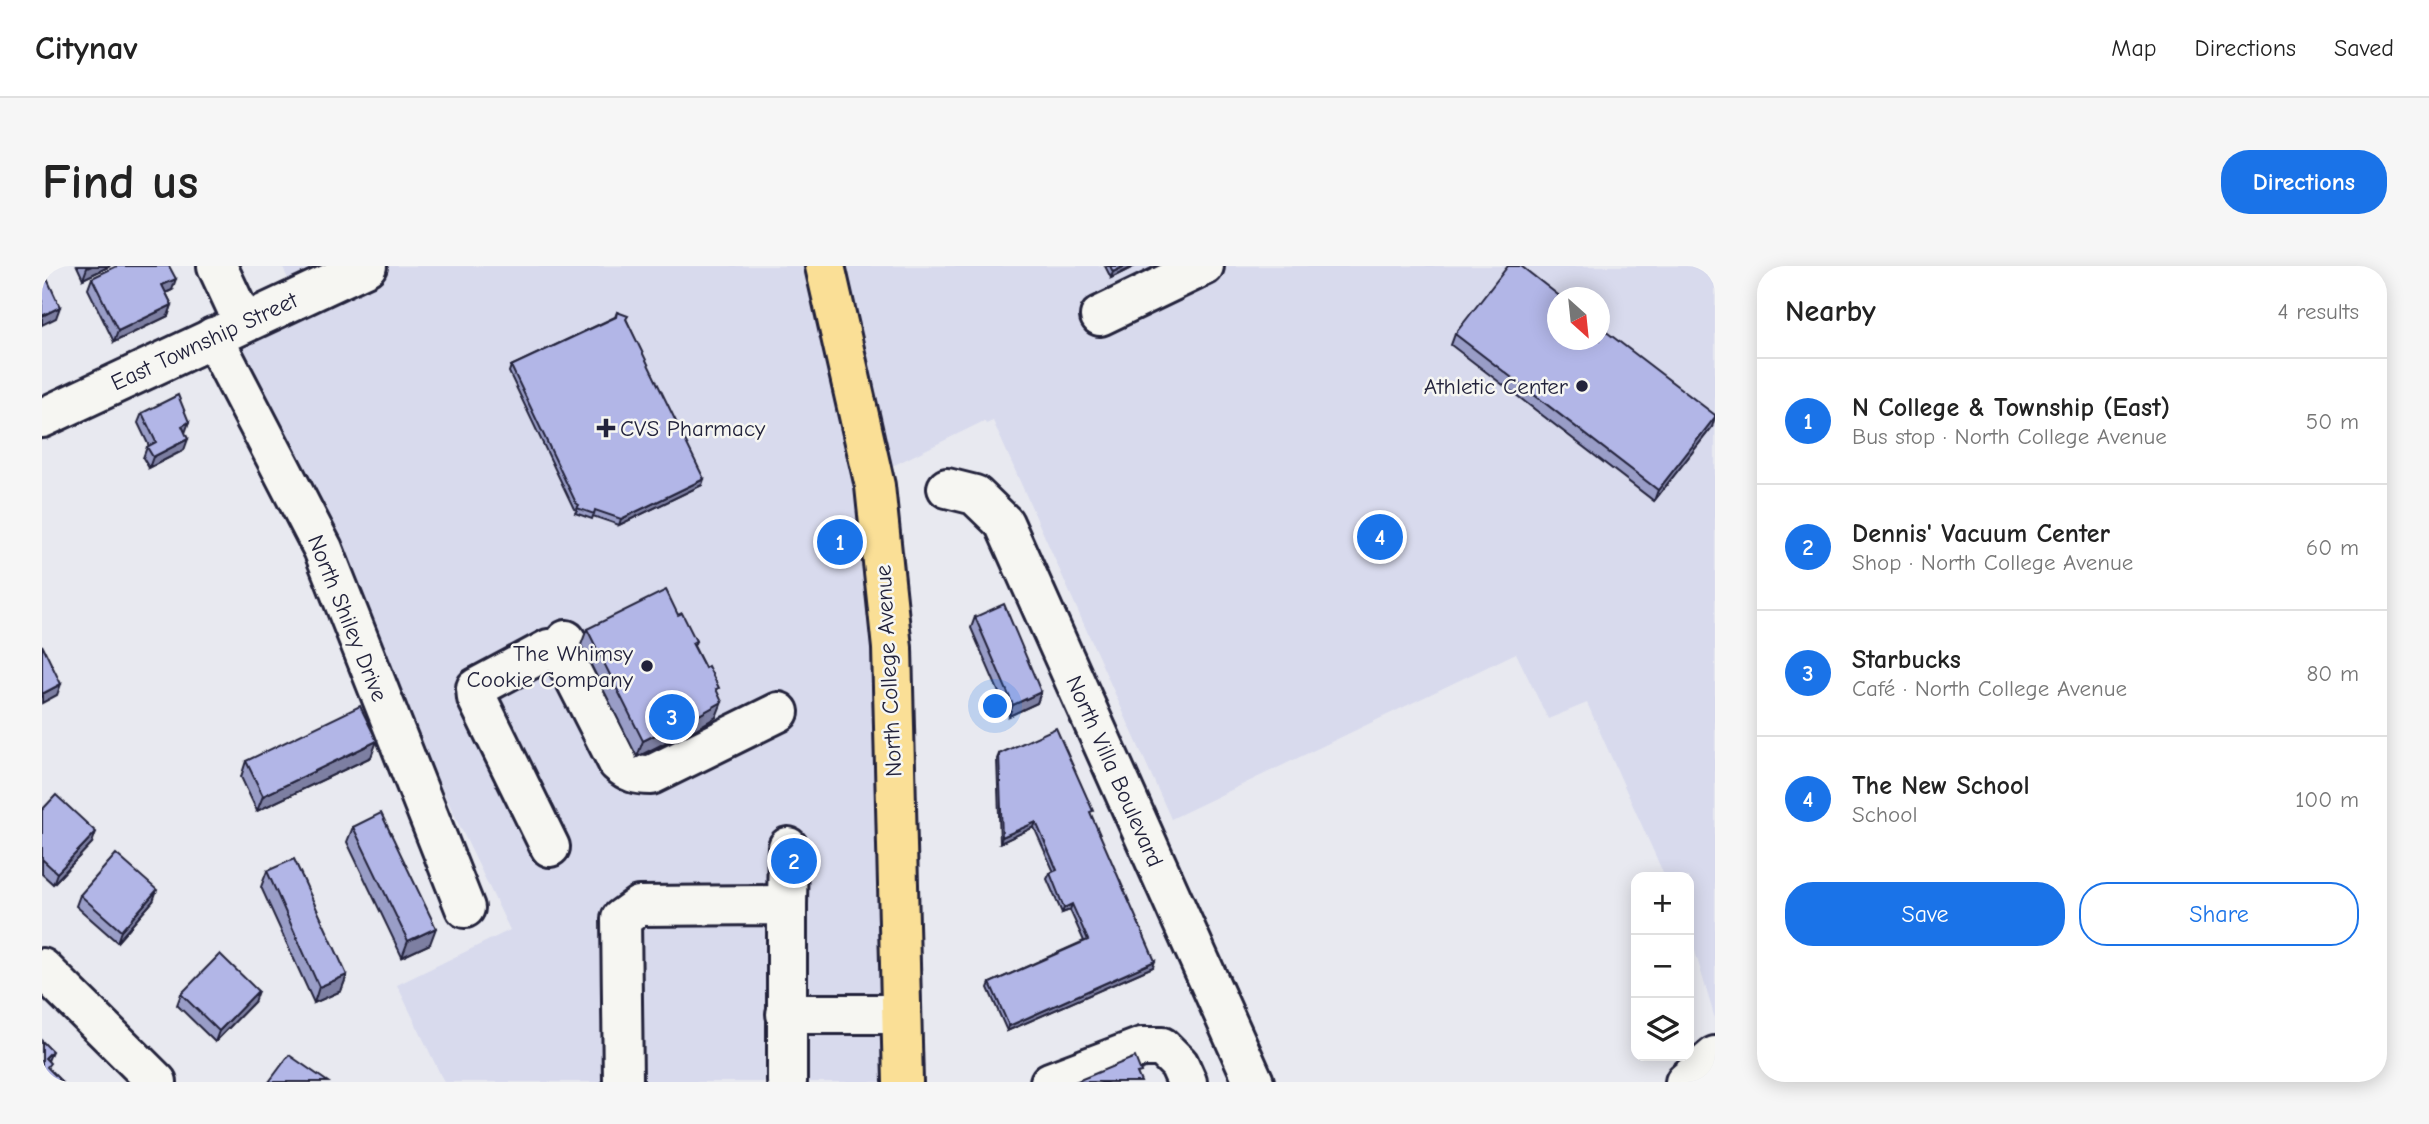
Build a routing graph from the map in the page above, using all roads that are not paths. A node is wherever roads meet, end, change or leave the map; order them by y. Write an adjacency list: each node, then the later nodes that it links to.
1 (216, 266): 6 (street, North Shiley Drive)
2 (368, 266): 6 (street, East Township Street)
3 (825, 266): 16 (main road, North College Avenue)
4 (1204, 266): 5 (street)
5 (1100, 316)
6 (228, 330): 7 (street, East Township Street); 13 (street, North Shiley Drive)
7 (42, 418)
8 (947, 488): 26 (street, North Villa Boulevard)
9 (779, 712): 10 (street)
10 (550, 847)
11 (788, 847): 12 (street)
12 (787, 905): 15 (street); 19 (street)
13 (465, 908)
14 (42, 968): 18 (street)
15 (786, 1014): 16 (street); 20 (street)
16 (901, 1014): 21 (main road, North College Avenue)
17 (1715, 1056): 27 (street)
18 (158, 1082)
19 (623, 1082)
20 (787, 1082)
21 (903, 1082)
22 (1050, 1082): 25 (street)
23 (1106, 1082): 24 (street)
24 (1172, 1082)
25 (1187, 1082)
26 (1254, 1082)
27 (1685, 1082)

